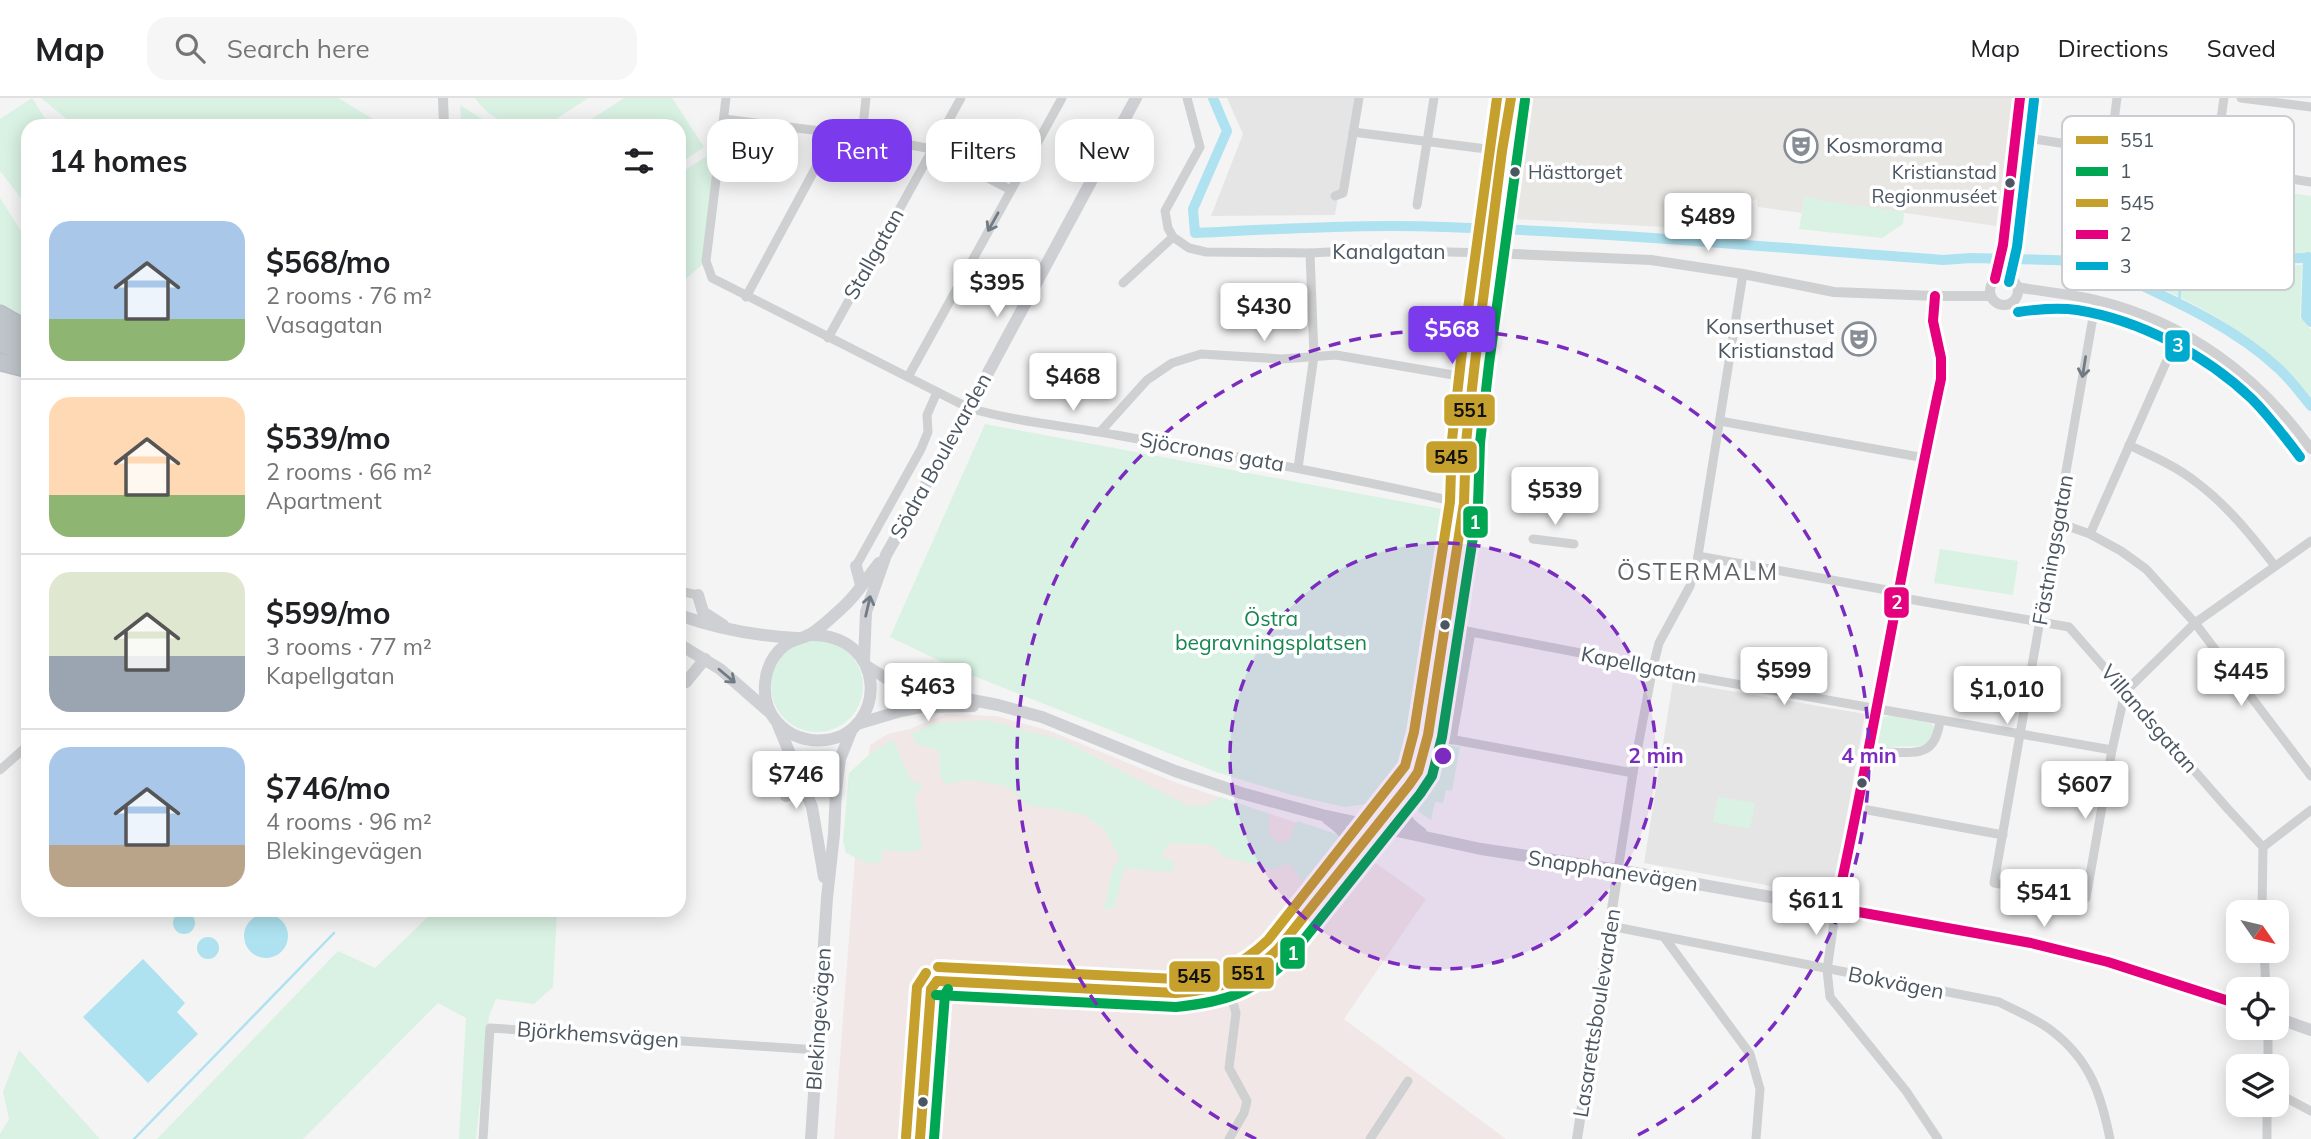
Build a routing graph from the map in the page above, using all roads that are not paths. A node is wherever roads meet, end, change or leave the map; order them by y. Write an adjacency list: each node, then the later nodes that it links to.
1 (443, 98): 18 (street)
2 (726, 98): 19 (street)
3 (866, 98): 20 (street)
4 (961, 98): 21 (street, Stallgatan)
5 (1062, 98): 31 (street)
6 (1136, 98): 58 (main road, Södra Boulevarden)
7 (1187, 98): 34 (street)
8 (1359, 98): 22 (street)
9 (1433, 98): 24 (street)
10 (1511, 98): 26 (street)
11 (2020, 98): 23 (street)
12 (2117, 98): 16 (street)
13 (2224, 98): 17 (street)
14 (2241, 98): 15 (street)
15 (2311, 107)
16 (2115, 116)
17 (2221, 116)
18 (444, 119)
19 (724, 119)
20 (864, 119)
21 (949, 119)
22 (1353, 132): 24 (street); 32 (street)
23 (2015, 136): 25 (street); 38 (street)
24 (1426, 142): 26 (street); 33 (street)
25 (2062, 144)
26 (1502, 151): 36 (street)
27 (926, 160): 48 (street, Stallgatan)
28 (812, 175): 42 (street)
29 (716, 182): 42 (street, Sjöcronas gata)
30 (996, 182): 31 (street)
31 (1011, 190): 55 (street, one-way to 55)
32 (1335, 196)
33 (1417, 205)
34 (1173, 237): 35 (street, Kanalgatan); 39 (street)
35 (1310, 253): 36 (street, Kanalgatan); 52 (street)
36 (1490, 253): 37 (street, Kanalgatan); 56 (street); 95 (street)
37 (1743, 274): 41 (street, Kanalgatan); 59 (street, Lasarettsboulevarden)
38 (2010, 279): 40 (street); 40 (street); 43 (street)
39 (1124, 283)
40 (1992, 287): 41 (street, Kanalgatan)
41 (1935, 296): 63 (street)
42 (746, 297): 48 (street, Sjöcronas gata)
43 (2096, 300): 47 (street); 65 (street, Fästningsgatan, one-way to 65)
44 (0, 314): 45 (highway)
45 (21, 326)
46 (0, 330): 49 (highway)
47 (2179, 333): 61 (street); 62 (street)
48 (828, 338): 55 (street, Sjöcronas gata)
49 (21, 339)
50 (0, 342): 51 (highway)
51 (21, 352)
52 (1314, 356): 56 (street); 60 (street); 64 (street)
53 (0, 362): 54 (highway)
54 (21, 367)
55 (908, 377): 57 (street, Sjöcronas gata)
56 (1465, 377): 64 (street, Sjöcronas gata)
57 (937, 392): 58 (street, Sjöcronas gata); 72 (street)
58 (969, 408): 60 (street, Sjöcronas gata); 70 (main road, Södra Boulevarden)
59 (1720, 421): 63 (street); 71 (street, Lasarettsboulevarden)
60 (1100, 432): 64 (street, Sjöcronas gata)
61 (2129, 445): 66 (street); 73 (street)
62 (2311, 449)
63 (1925, 458): 76 (street)
64 (1298, 468)
65 (2059, 523): 66 (street); 79 (street, Fästningsgatan)
66 (2090, 534): 80 (street)
67 (1533, 539): 69 (street)
68 (2311, 541): 73 (street)
69 (1574, 544)
70 (886, 555): 74 (main road, Södra Boulevarden); 85 (main road, Södra Boulevarden, one-way to 70)
71 (1698, 556): 76 (street, Villandsgatan); 86 (street, Lasarettsboulevarden)
72 (856, 566): 74 (main road)
73 (2275, 566): 80 (street)
74 (860, 586): 82 (main road, Södra Boulevarden)
75 (686, 592): 77 (street)
76 (1897, 594): 79 (street, Villandsgatan); 90 (street)
77 (698, 595): 81 (main road)
78 (686, 618): 81 (main road)
79 (2040, 621): 88 (street, Villandsgatan); 94 (street, Fästningsgatan)
80 (2195, 623): 88 (street); 102 (street)
81 (739, 632): 82 (main road)
82 (803, 636): 85 (main road); 91 (main road)
83 (686, 648): 84 (main road)
84 (705, 659): 87 (main road); 91 (main road, one-way to 91)
85 (866, 664): 89 (main road, Snapphanevägen); 93 (main road)
86 (1653, 667): 90 (street, Kapellgatan); 96 (street, Kapellgatan); 101 (street, Lasarettsboulevarden)
87 (686, 682)
88 (2125, 692): 97 (street); 112 (street, Villandsgatan)
89 (998, 705): 93 (main road, Snapphanevägen); 108 (main road, Snapphanevägen)
90 (1877, 709): 92 (street, Kapellgatan); 106 (street)
91 (774, 718): 93 (main road); 103 (main road, Blekingevägen)
92 (1940, 720): 94 (street, Kapellgatan); 99 (street)
93 (854, 727): 115 (main road, Blekingevägen)
94 (2021, 734): 97 (street, Kapellgatan); 110 (street, Fästningsgatan)
95 (1428, 735): 96 (street); 104 (street)
96 (1452, 740): 101 (street)
97 (2112, 750): 110 (street, Fästningsgatan)
98 (21, 751): 100 (street)
99 (1887, 752)
100 (0, 770)
101 (1633, 773): 114 (street, Lasarettsboulevarden)
102 (2311, 776)
103 (804, 782): 105 (main road); 115 (main road, Blekingevägen)
104 (1409, 785): 109 (street); 111 (main road)
105 (786, 796)
106 (1857, 808): 110 (street); 117 (street)
107 (2311, 810): 112 (street)
108 (1322, 815): 109 (main road, Snapphanevägen); 113 (main road)
109 (1376, 827): 111 (main road, Snapphanevägen); 113 (street)
110 (2003, 835)
111 (1427, 838): 114 (main road, Snapphanevägen)
112 (2263, 846): 116 (street)
113 (1347, 861): 132 (street)
114 (1618, 870): 117 (main road, Snapphanevägen); 118 (street, Lasarettsboulevarden)
115 (827, 898): 124 (main road, Blekingevägen)
116 (2262, 900)
117 (1836, 908): 120 (street); 121 (main road, Snapphanevägen)
118 (1610, 926): 119 (street, Bokvägen); 134 (street, Lasarettsboulevarden)
119 (1664, 937): 120 (street, Bokvägen); 135 (street)
120 (1827, 970): 136 (street); 137 (street, Bokvägen)
121 (2226, 1000)
122 (2289, 1022): 123 (main road)
123 (2311, 1030)
124 (817, 1050): 130 (street, Björkhemsvägen); 131 (main road, Blekingevägen)
125 (1408, 1082): 133 (street)
126 (2289, 1099): 127 (street)
127 (2311, 1111)
128 (2266, 1117): 129 (street)
129 (2264, 1138)
130 (483, 1139)
131 (811, 1139)
132 (1229, 1139)
133 (1370, 1139)
134 (1577, 1139)
135 (1756, 1139)
136 (1938, 1139)
137 (2110, 1139)

